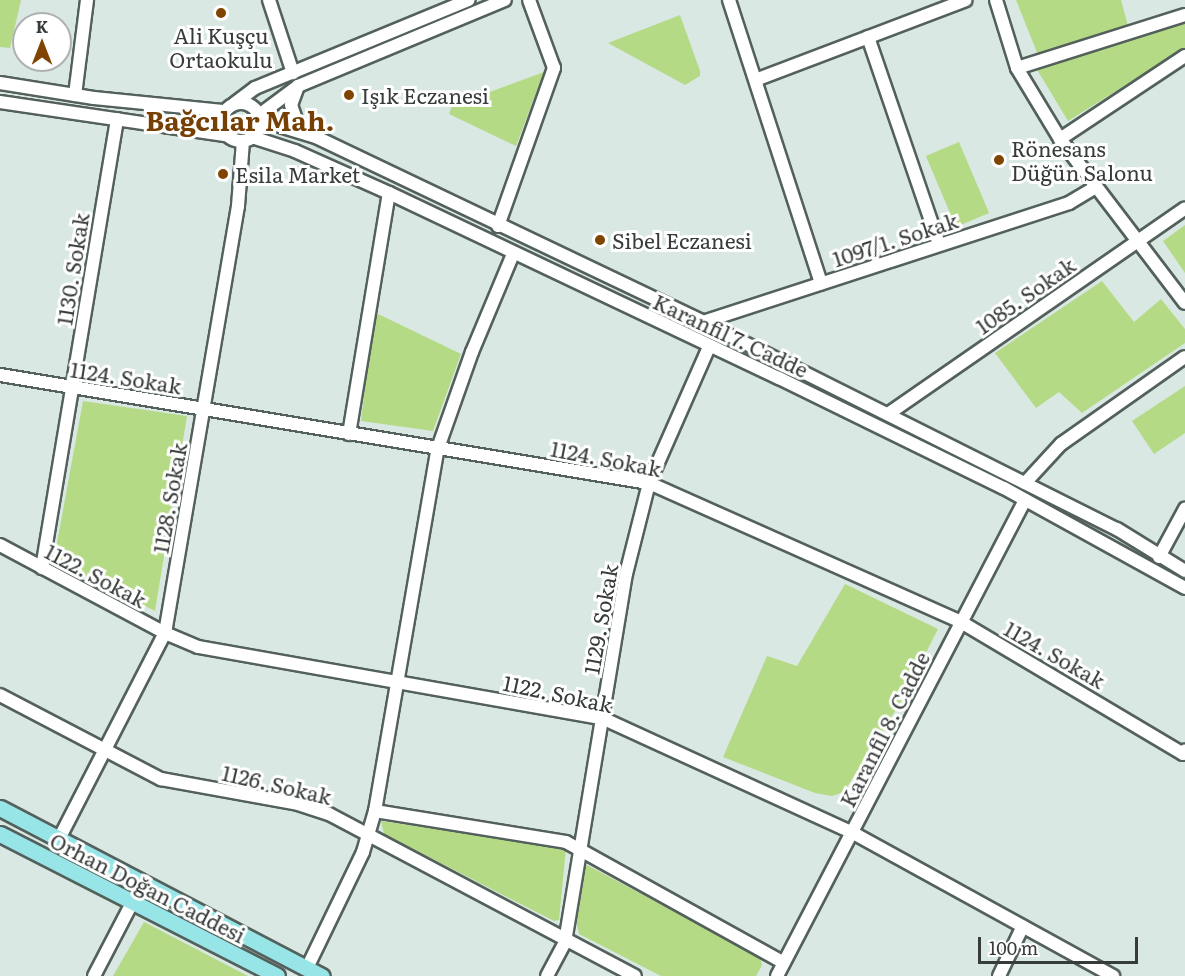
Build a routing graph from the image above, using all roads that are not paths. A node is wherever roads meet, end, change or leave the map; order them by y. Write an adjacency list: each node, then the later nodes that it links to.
1 (87, 0): 17 (street)
2 (268, 0): 13 (street)
3 (469, 0): 13 (street)
4 (505, 0): 16 (street)
5 (529, 0): 29 (street)
6 (729, 0): 14 (street)
7 (966, 0): 10 (street)
8 (996, 0): 12 (street)
9 (1185, 15): 12 (street)
10 (868, 37): 14 (street); 31 (street)
11 (1185, 57): 25 (street)
12 (1017, 68): 25 (street)
13 (293, 73): 19 (street)
14 (758, 80): 33 (street)
15 (0, 83): 17 (street)
16 (298, 86): 20 (street); 22 (street)
17 (75, 95): 19 (street)
18 (0, 102): 21 (street)
19 (230, 107): 20 (street); 23 (street)
20 (259, 118): 22 (street, Karanfil 7. Cadde); 24 (street)
21 (117, 119): 23 (street); 39 (street, 1130. Sokak)
22 (300, 131): 29 (street, Karanfil 7. Cadde)
23 (229, 136): 24 (street)
24 (248, 139): 27 (street, Karanfil 7. Cadde); 40 (street, 1128. Sokak)
25 (1060, 139): 26 (street)
26 (1096, 187): 30 (street); 31 (street, 1097/1. Sokak)
27 (389, 193): 32 (street, Karanfil 7. Cadde); 42 (street)
28 (1185, 208): 30 (street, 1085. Sokak)
29 (498, 226): 35 (street, Karanfil 7. Cadde)
30 (1139, 240): 34 (street); 41 (street, 1085. Sokak)
31 (939, 244): 33 (street, 1097/1. Sokak)
32 (513, 254): 36 (street, Karanfil 7. Cadde); 43 (street)
33 (821, 283): 35 (street, 1097/1. Sokak)
34 (1185, 303)
35 (703, 322): 41 (street, Karanfil 7. Cadde)
36 (709, 347): 44 (street, 1129. Sokak); 46 (street, Karanfil 7. Cadde)
37 (1185, 357): 45 (street)
38 (0, 375): 39 (street, 1124. Sokak)
39 (72, 388): 40 (street, 1124. Sokak); 50 (street, 1130. Sokak)
40 (204, 409): 42 (street, 1124. Sokak); 54 (street, 1128. Sokak)
41 (888, 414): 45 (street, Karanfil 7. Cadde)
42 (349, 434): 43 (street, 1124. Sokak)
43 (438, 448): 44 (street, 1124. Sokak); 55 (street)
44 (649, 483): 53 (street, 1124. Sokak); 57 (street, 1129. Sokak)
45 (1025, 483): 49 (street, Karanfil 7. Cadde)
46 (1025, 500): 52 (street, Karanfil 7. Cadde); 53 (street, Karanfil 8. Cadde)
47 (1185, 509): 49 (street)
48 (0, 545): 50 (street, 1122. Sokak)
49 (1160, 557): 51 (street, Karanfil 7. Cadde)
50 (42, 568): 54 (street, 1122. Sokak)
51 (1185, 571)
52 (1185, 588)
53 (961, 622): 59 (street, 1124. Sokak); 63 (street, Karanfil 8. Cadde)
54 (165, 633): 55 (street, 1122. Sokak); 58 (street, 1128. Sokak)
55 (399, 682): 57 (street, 1122. Sokak); 61 (street)
56 (0, 695): 58 (street, 1126. Sokak)
57 (602, 718): 63 (street, 1122. Sokak); 66 (street, 1129. Sokak)
58 (107, 750): 62 (street, 1126. Sokak); 65 (street, 1128. Sokak)
59 (1184, 752)
60 (0, 808): 65 (main road)
61 (375, 811): 62 (street); 66 (street)
62 (368, 831): 69 (street, 1126. Sokak); 71 (street)
63 (853, 833): 68 (street, 1122. Sokak); 70 (street, Karanfil 8. Cadde)
64 (0, 834): 67 (main road, Orhan Doğan Caddesi)
65 (59, 839): 71 (main road)
66 (581, 852): 69 (street, 1129. Sokak); 70 (street)
67 (132, 903): 72 (street); 73 (main road, Orhan Doğan Caddesi)
68 (1023, 926): 78 (street); 79 (street, 1122. Sokak)
69 (565, 942): 75 (street, 1129. Sokak); 76 (street, 1126. Sokak)
70 (784, 963): 77 (street, Karanfil 8. Cadde)
71 (307, 968): 74 (main road)
72 (94, 976)
73 (277, 976)
74 (322, 976)
75 (547, 976)
76 (635, 976)
77 (777, 976)
78 (999, 976)
79 (1113, 976)

